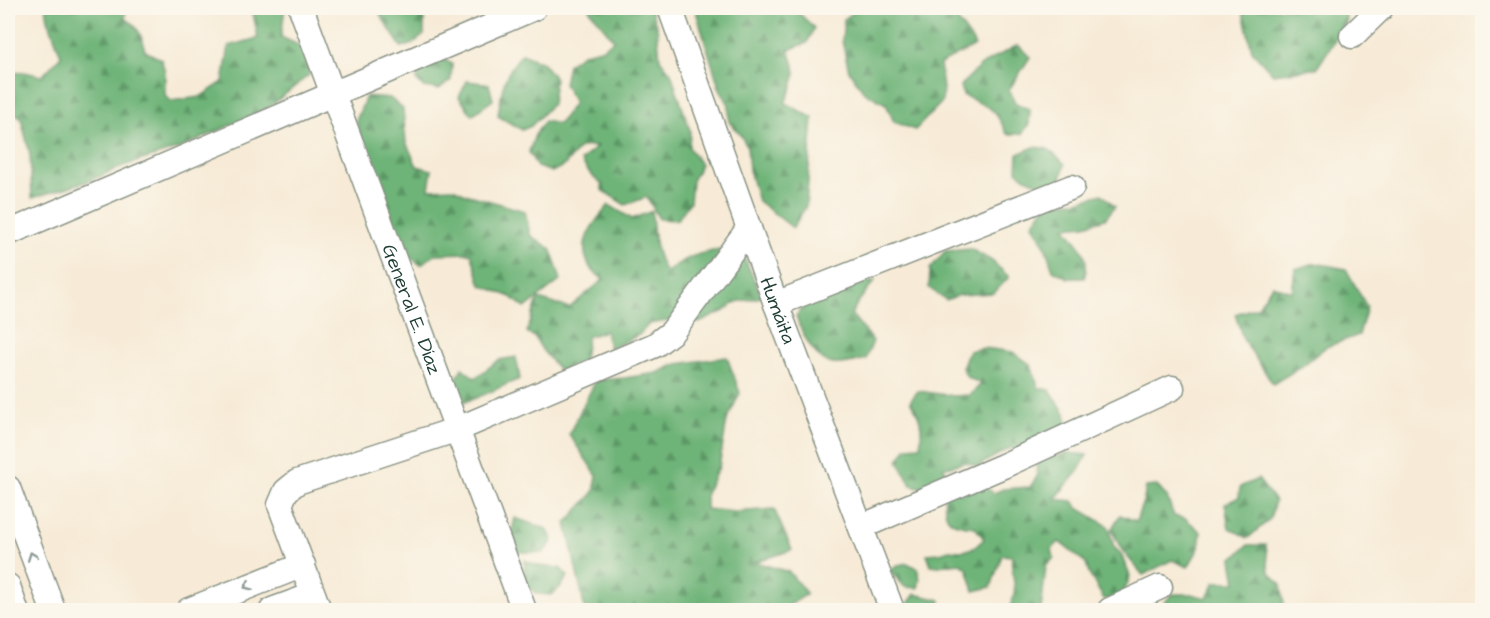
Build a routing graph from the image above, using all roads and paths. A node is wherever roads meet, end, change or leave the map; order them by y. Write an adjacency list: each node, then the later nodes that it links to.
1 (301, 8): 6 (street, General E. Díaz)
2 (534, 8): 6 (street)
3 (670, 8): 8 (street, Humáita)
4 (1381, 8): 5 (street)
5 (1352, 36)
6 (332, 94): 9 (street); 12 (street, General E. Díaz)
7 (1072, 187): 10 (street)
8 (749, 228): 10 (street, Humáita); 12 (street)
9 (8, 232)
10 (776, 304): 14 (street, Humáita)
11 (1172, 388): 14 (street)
12 (458, 429): 15 (street); 23 (street, General E. Díaz)
13 (8, 488): 20 (street, one-way to 13)
14 (861, 527): 24 (street, Humáita)
15 (303, 565): 18 (street); 21 (street, one-way to 21)
16 (8, 586): 19 (street)
17 (1160, 587): 25 (street)
18 (316, 603): 22 (street)
19 (16, 610)
20 (53, 610)
21 (189, 610)
22 (272, 610)
23 (524, 610)
24 (892, 610)
25 (1110, 610)

